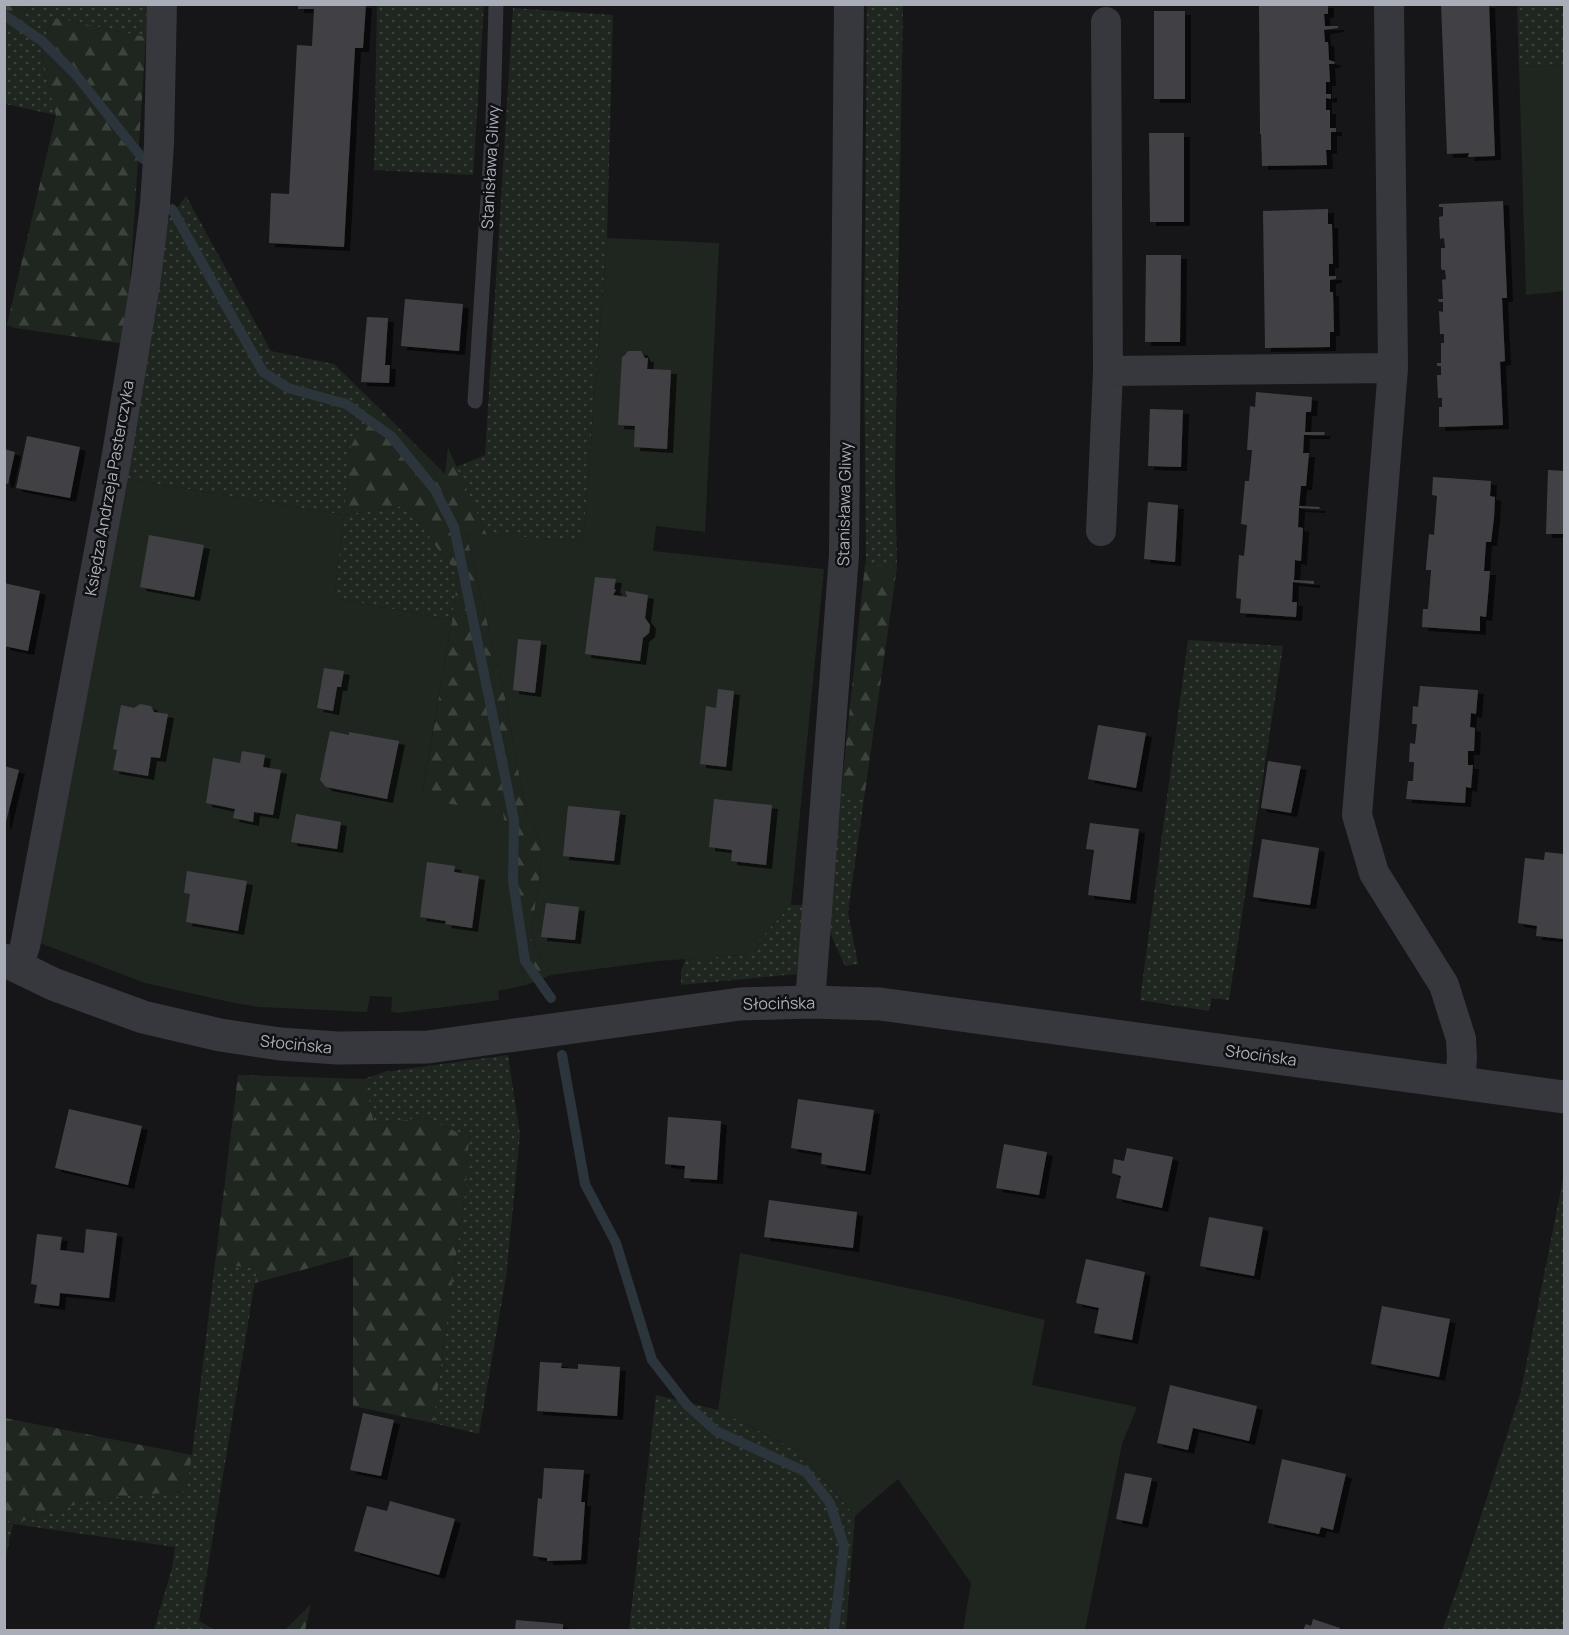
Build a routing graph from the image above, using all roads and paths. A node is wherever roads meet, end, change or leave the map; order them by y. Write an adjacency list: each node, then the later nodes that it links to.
1 (162, 4): 10 (street, Księdza Andrzeja Pasterczyka)
2 (496, 4): 8 (lane, Stanisława Gliwy)
3 (849, 4): 11 (street, Stanisława Gliwy)
4 (1389, 4): 6 (street)
5 (1106, 22): 7 (street)
6 (1394, 368): 7 (street); 12 (street)
7 (1108, 371): 9 (street)
8 (475, 401)
9 (1101, 531)
10 (11, 963): 11 (street, Słocińska)
11 (810, 1002): 12 (street, Słocińska)
12 (1460, 1083): 13 (street, Słocińska)
13 (1564, 1097)

